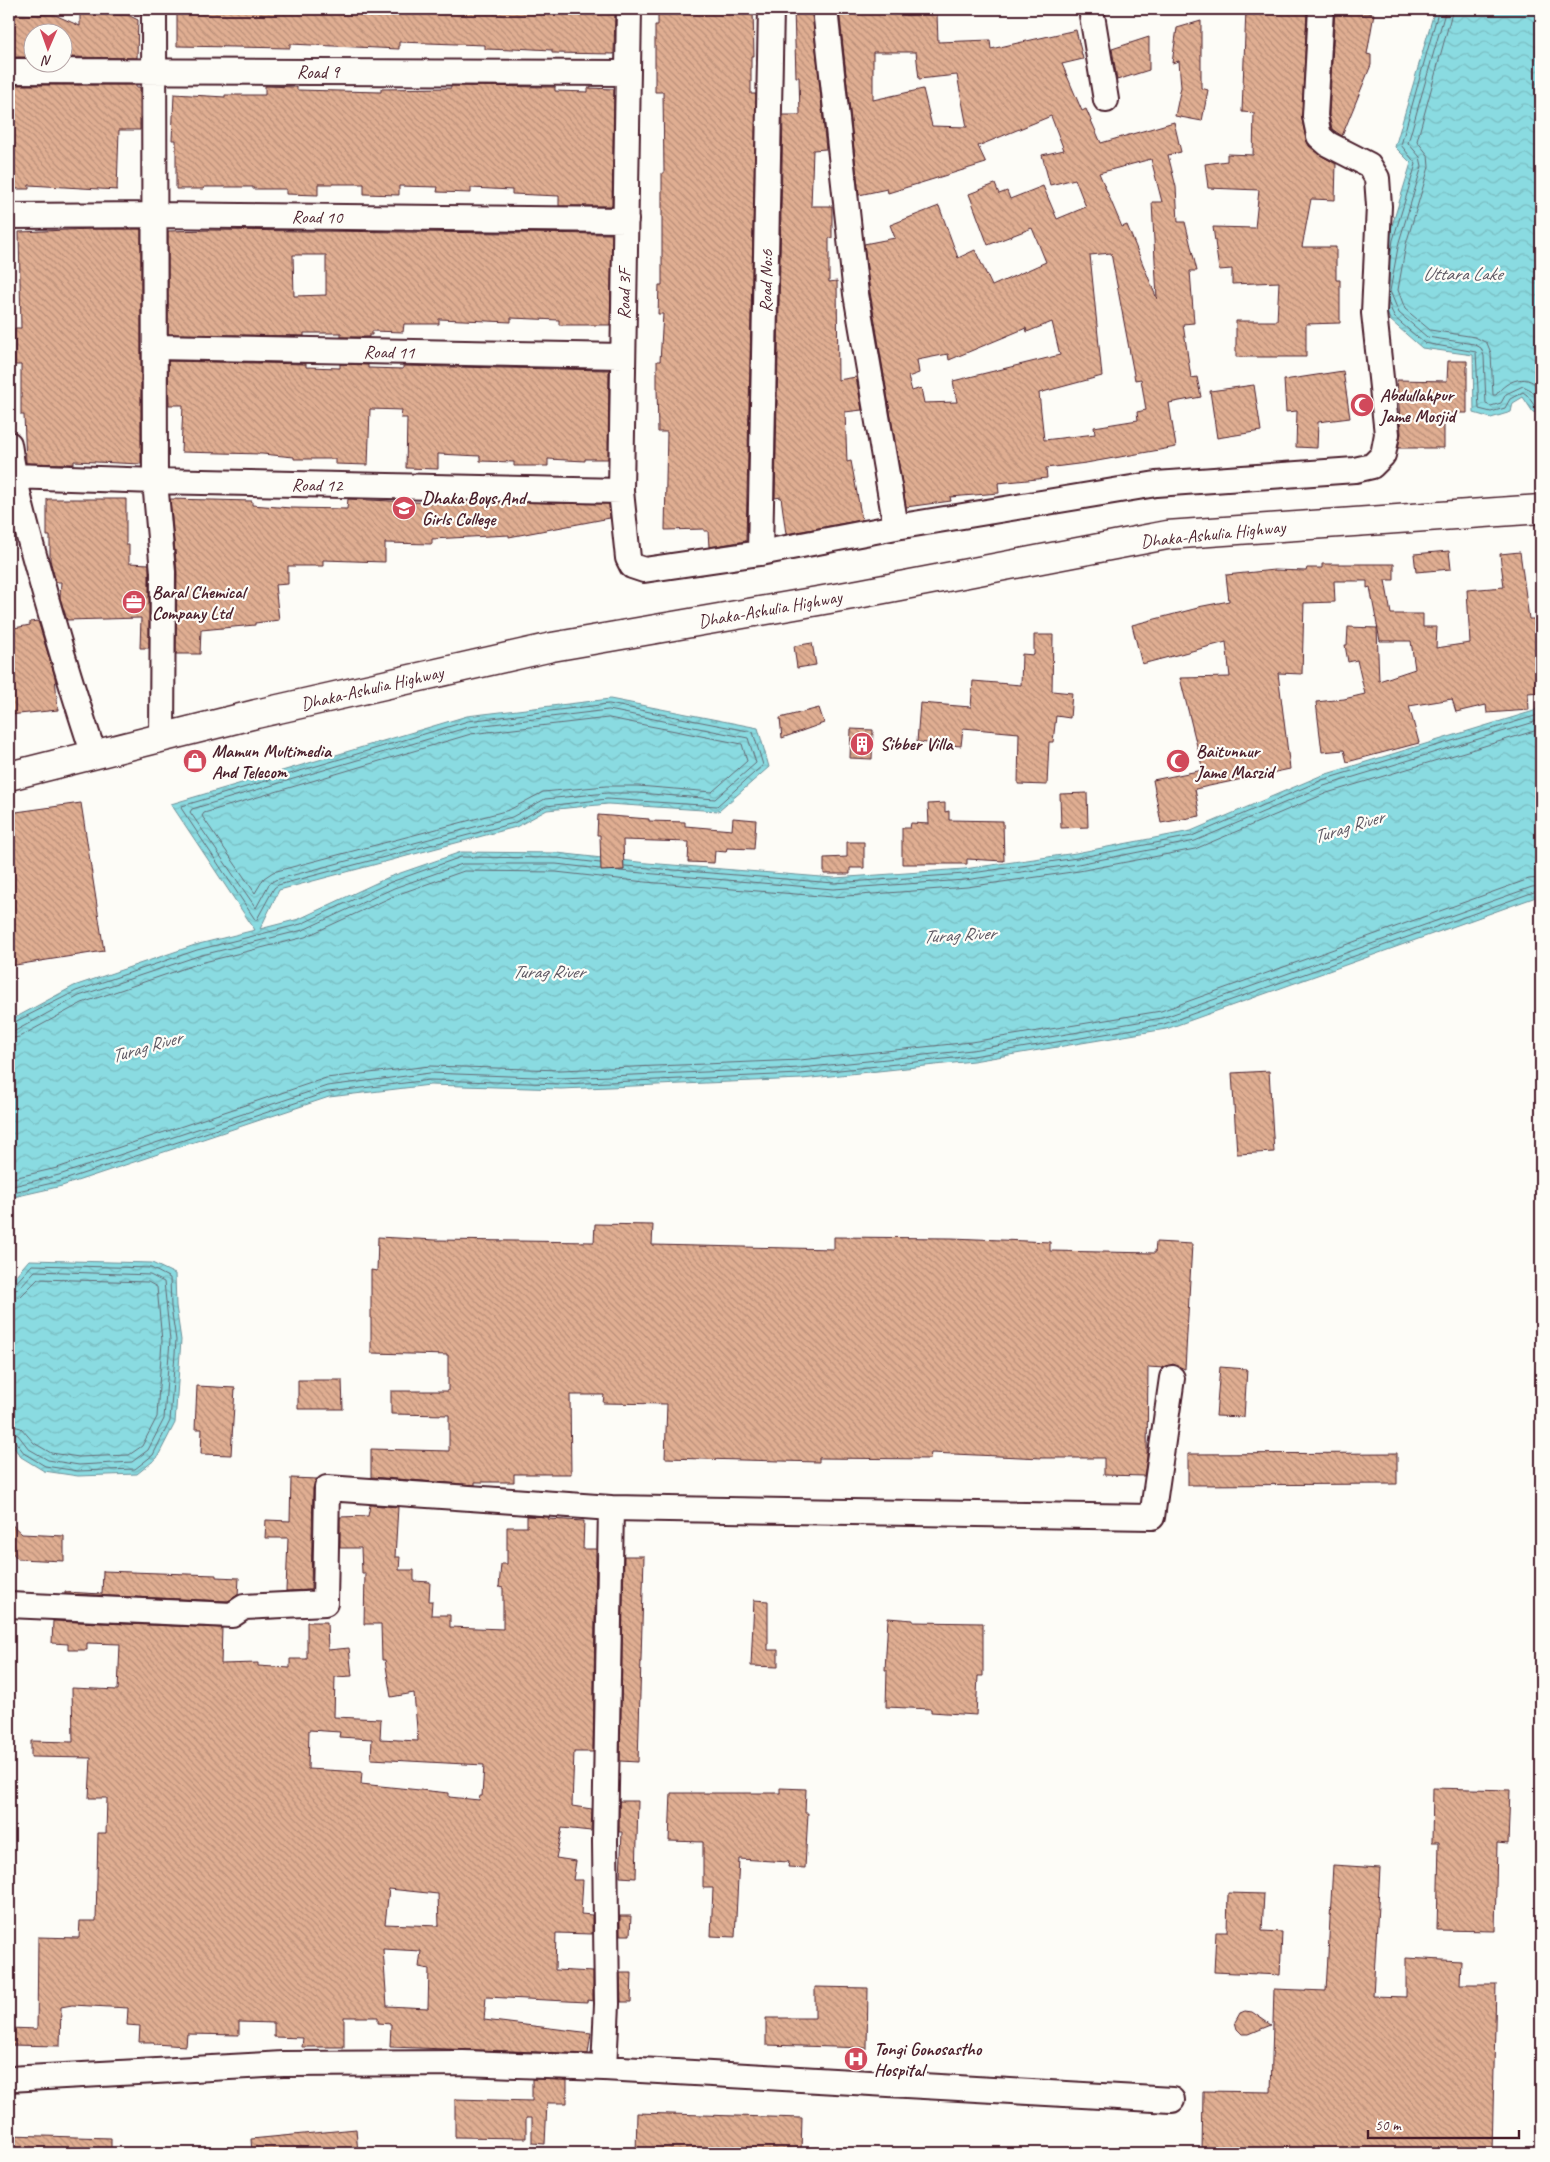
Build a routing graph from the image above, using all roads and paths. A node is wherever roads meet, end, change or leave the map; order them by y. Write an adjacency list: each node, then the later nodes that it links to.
1 (154, 9): 8 (street)
2 (629, 9): 9 (street, Road 3F)
3 (771, 9): 22 (street, Road No:6)
4 (825, 9): 21 (street)
5 (1091, 9): 10 (street)
6 (1321, 9): 21 (street)
7 (9, 71): 8 (street, Road 9)
8 (154, 72): 9 (street, Road 9); 11 (street)
9 (628, 73): 13 (street, Road 3F)
10 (1106, 100)
11 (154, 215): 12 (street, Road 10); 13 (street, Road 10); 14 (street)
12 (9, 216)
13 (626, 220): 15 (street, Road 3F)
14 (154, 347): 15 (street, Road 11); 18 (street)
15 (623, 356): 19 (street, Road 3F)
16 (9, 444): 17 (street)
17 (13, 476): 18 (street, Road 12); 24 (street)
18 (155, 481): 19 (street, Road 12); 23 (street)
19 (621, 490): 22 (street, Road 3F)
20 (1541, 509): 23 (highway, Dhaka-Ashulia Highway)
21 (896, 527): 22 (street)
22 (760, 553)
23 (162, 738): 24 (highway, Dhaka-Ashulia Highway)
24 (94, 755): 25 (highway); 26 (highway, Dhaka-Ashulia Highway)
25 (9, 768)
26 (9, 776)
27 (1172, 1378): 28 (street)
28 (611, 1508): 29 (street); 30 (street)
29 (9, 1605)
30 (604, 2068): 31 (street); 32 (street)
31 (9, 2079)
32 (1172, 2100)

